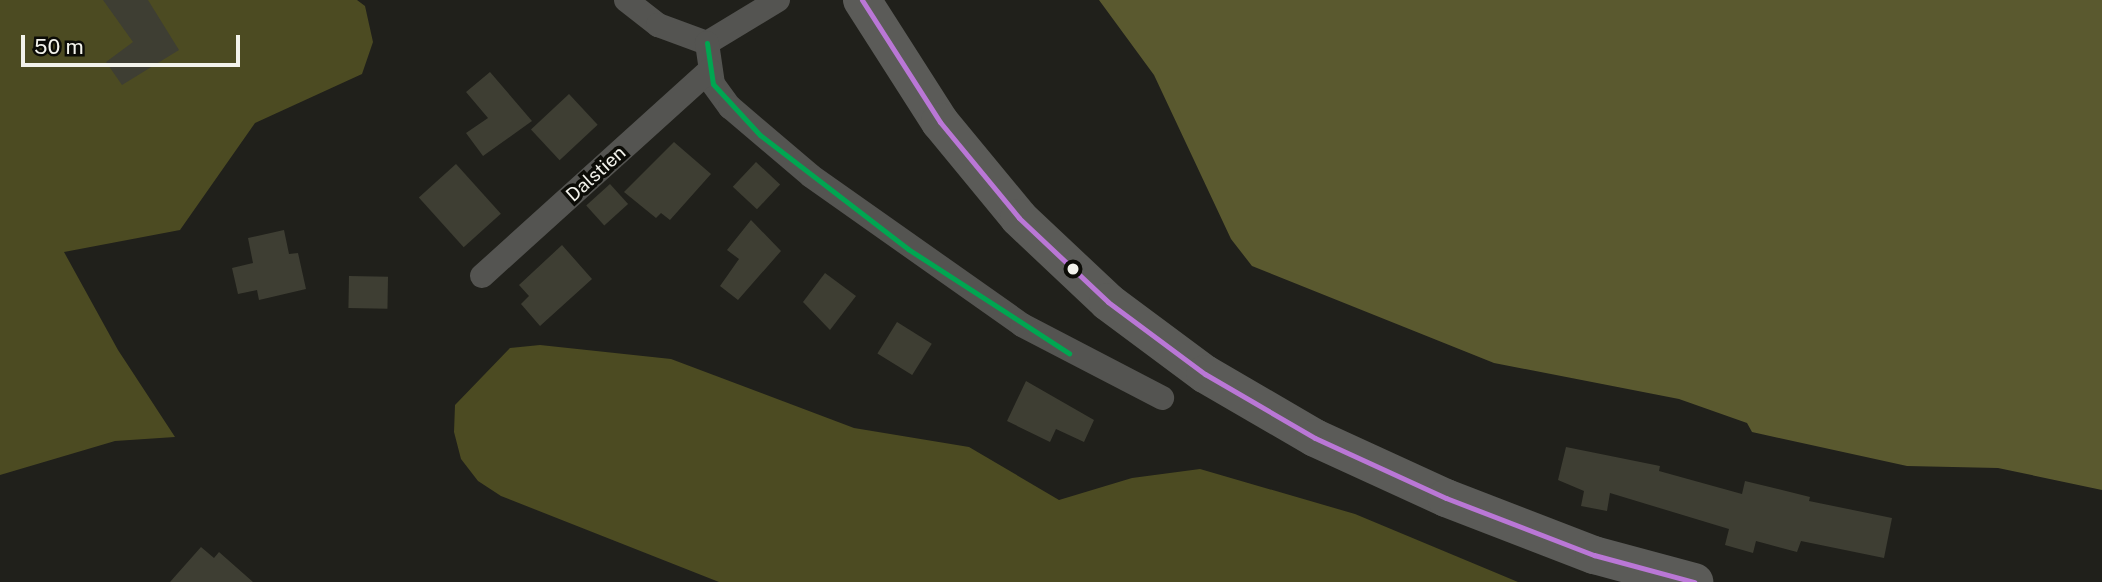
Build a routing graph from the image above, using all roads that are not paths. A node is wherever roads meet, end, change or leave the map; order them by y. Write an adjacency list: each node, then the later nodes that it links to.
1 (626, 0): 4 (street)
2 (778, 0): 4 (street)
3 (862, 0): 8 (highway)
4 (707, 43): 5 (street)
5 (710, 70): 6 (street, Dalstien); 7 (street)
6 (482, 276)
7 (1162, 398)
8 (1694, 582)

